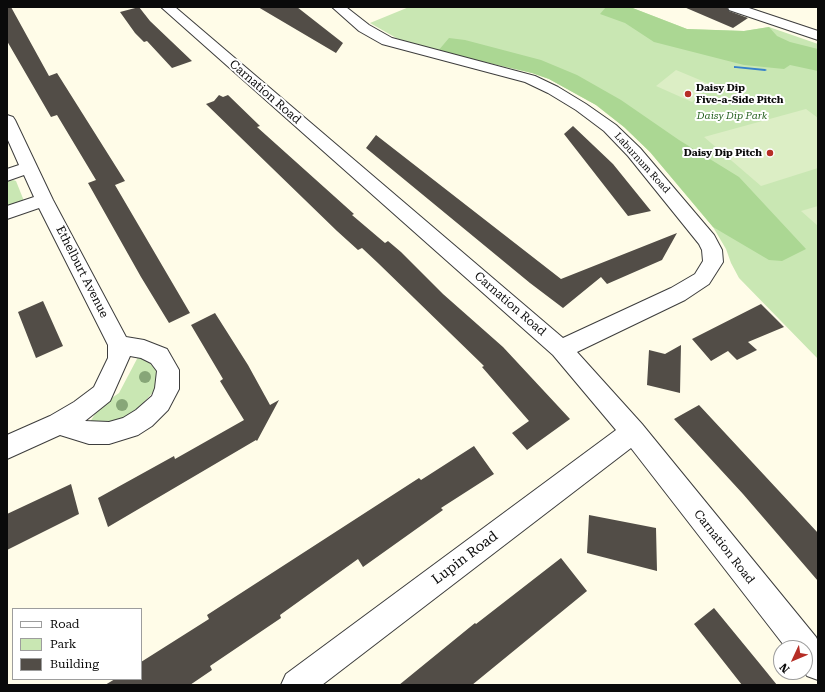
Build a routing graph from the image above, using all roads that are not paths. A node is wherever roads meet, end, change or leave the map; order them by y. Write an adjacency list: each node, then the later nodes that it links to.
1 (169, 7): 11 (street, Carnation Road)
2 (338, 7): 11 (street, Laburnum Road)
3 (734, 7): 4 (street)
4 (818, 36)
5 (7, 120): 6 (street, Ethelburt Avenue)
6 (29, 168): 7 (street); 8 (street, Ethelburt Avenue)
7 (7, 175)
8 (44, 200): 9 (street); 10 (street, Ethelburt Avenue)
9 (7, 213)
10 (119, 345): 12 (street); 12 (street)
11 (561, 349): 13 (street, Carnation Road)
12 (59, 424): 14 (street)
13 (633, 432): 15 (street, Carnation Road); 16 (street, Lupin Road)
14 (7, 447)
15 (799, 640)
16 (297, 685)

